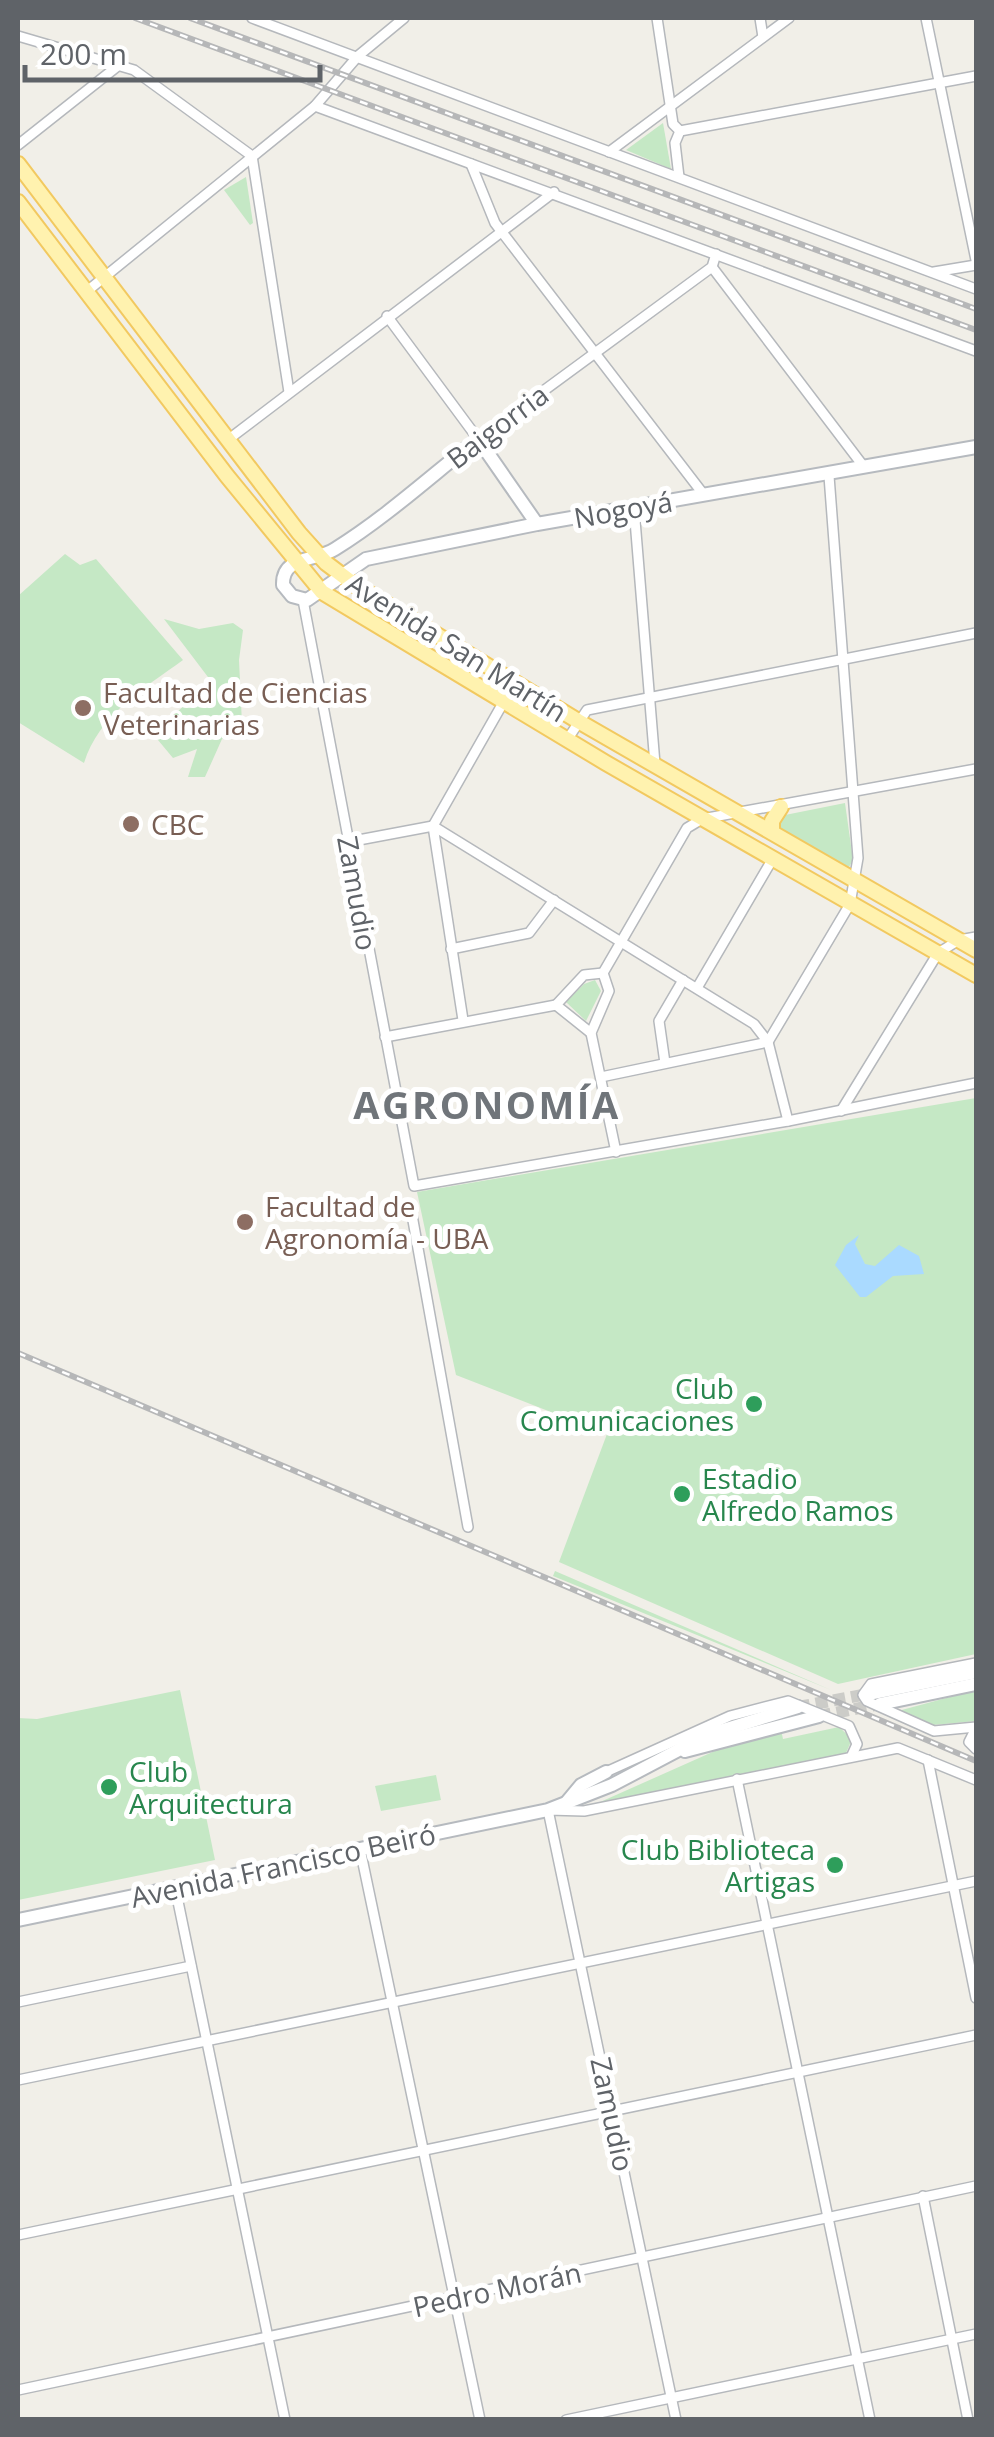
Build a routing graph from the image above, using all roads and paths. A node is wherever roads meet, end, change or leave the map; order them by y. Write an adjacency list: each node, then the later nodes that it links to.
1 (252, 18): 11 (street)
2 (386, 18): 8 (street)
3 (404, 18): 8 (street)
4 (657, 18): 15 (street)
5 (760, 18): 10 (street)
6 (789, 18): 10 (street)
7 (926, 18): 14 (street)
8 (394, 26): 11 (street)
9 (18, 36): 12 (street)
10 (763, 37): 15 (street)
11 (358, 56): 16 (street); 19 (street)
12 (119, 65): 18 (street); 20 (street)
13 (976, 76): 14 (street)
14 (940, 82): 17 (street); 29 (street)
15 (670, 105): 17 (street); 19 (street)
16 (316, 106): 20 (street); 22 (street)
17 (680, 131): 23 (street)
18 (18, 145)
19 (609, 152): 23 (street)
20 (252, 156): 32 (street); 38 (street)
21 (18, 164): 32 (main road, Avenida San Martín)
22 (471, 164): 24 (street); 27 (street)
23 (679, 177): 31 (street)
24 (554, 192): 27 (street); 28 (street)
25 (18, 202): 26 (main road, Avenida San Martín)
26 (24, 216): 34 (main road, Avenida San Martín)
27 (502, 231): 35 (street); 37 (street)
28 (716, 254): 30 (street); 36 (street)
29 (976, 262): 31 (street)
30 (712, 267): 37 (street, Baigorria); 42 (street)
31 (932, 272): 33 (street)
32 (104, 277): 34 (street); 40 (main road, Avenida San Martín)
33 (976, 289)
34 (86, 292): 50 (main road, Avenida San Martín)
35 (388, 316): 38 (street); 39 (street)
36 (976, 351)
37 (596, 353): 39 (street, Baigorria); 44 (street)
38 (289, 392): 40 (street)
39 (478, 439): 46 (main road); 47 (main road, Baigorria)
40 (229, 440): 48 (main road, Avenida San Martín)
41 (976, 447): 42 (main road, Nogoyá)
42 (864, 467): 43 (main road, Nogoyá)
43 (828, 476): 44 (main road, Nogoyá); 55 (street)
44 (704, 495): 45 (main road, Nogoyá)
45 (634, 508): 46 (main road, Nogoyá); 56 (street)
46 (537, 524): 49 (main road, Nogoyá)
47 (353, 537): 48 (main road, Baigorria); 49 (main road)
48 (319, 556): 50 (main road, Baigorria); 51 (main road, Avenida San Martín)
49 (366, 559): 51 (main road, Nogoyá)
50 (294, 561): 52 (main road, Avenida San Martín); 53 (main road)
51 (341, 576): 52 (main road, Nogoyá); 58 (main road, Avenida San Martín)
52 (322, 592): 53 (main road, Nogoyá); 57 (main road, Avenida San Martín)
53 (303, 600): 68 (street, Zamudio)
54 (976, 633): 55 (street)
55 (842, 660): 56 (street); 62 (street)
56 (650, 696): 58 (street); 60 (street)
57 (503, 703): 59 (main road, Avenida San Martín); 66 (street)
58 (578, 721): 59 (street); 60 (main road, Avenida San Martín)
59 (567, 740): 65 (main road, Avenida San Martín)
60 (654, 764): 64 (main road, Avenida San Martín)
61 (976, 768): 62 (street)
62 (852, 793): 63 (street); 70 (street)
63 (781, 807): 64 (street); 67 (main road)
64 (742, 814): 65 (street); 67 (main road, Avenida San Martín)
65 (702, 819): 69 (main road, Avenida San Martín); 75 (street)
66 (433, 826): 68 (street); 71 (street); 76 (street)
67 (772, 832): 70 (main road, Avenida San Martín)
68 (348, 842): 86 (street, Zamudio)
69 (772, 860): 72 (main road, Avenida San Martín); 82 (street)
70 (857, 882): 72 (street); 74 (main road, Avenida San Martín)
71 (554, 900): 75 (street); 76 (street)
72 (850, 904): 78 (main road, Avenida San Martín); 87 (street)
73 (976, 937): 74 (street)
74 (959, 940): 77 (main road, Avenida San Martín); 78 (street)
75 (621, 941): 79 (street); 81 (street)
76 (451, 949): 84 (street)
77 (976, 950)
78 (938, 953): 80 (main road, Avenida San Martín); 91 (street)
79 (603, 973): 83 (street); 85 (street)
80 (976, 976)
81 (683, 980): 82 (street); 88 (street)
82 (697, 988): 87 (street)
83 (556, 1005): 84 (street); 85 (street)
84 (463, 1020): 86 (street)
85 (592, 1033): 89 (street)
86 (384, 1038): 93 (street, Zamudio)
87 (768, 1042): 88 (street); 92 (street)
88 (665, 1063): 89 (street)
89 (601, 1077): 93 (street)
90 (976, 1083): 91 (street)
91 (841, 1111): 92 (street)
92 (788, 1122): 93 (street)
93 (616, 1152)
94 (412, 1215): 95 (street)
95 (468, 1527)
96 (976, 1663): 103 (street)
97 (976, 1672): 99 (main road)
98 (976, 1684): 100 (main road)
99 (868, 1694)
100 (880, 1704)
101 (798, 1707): 106 (main road)
102 (819, 1716): 106 (main road)
103 (976, 1727): 104 (street)
104 (976, 1749)
105 (852, 1755): 107 (street, Avenida Francisco Beiró); 108 (street); 109 (street, Avenida Francisco Beiró)
106 (664, 1757): 111 (main road)
107 (928, 1760): 110 (street); 115 (street)
108 (606, 1772): 111 (main road)
109 (737, 1780): 112 (street, Avenida Francisco Beiró); 118 (street)
110 (976, 1780)
111 (564, 1804): 112 (main road, Avenida Francisco Beiró)
112 (548, 1810): 113 (main road, Avenida Francisco Beiró); 119 (street, Zamudio)
113 (360, 1848): 116 (main road, Avenida Francisco Beiró); 123 (street)
114 (976, 1881): 115 (street)
115 (955, 1886): 118 (street); 121 (street)
116 (175, 1887): 117 (main road, Avenida Francisco Beiró); 120 (street)
117 (18, 1920)
118 (766, 1924): 119 (street); 126 (street)
119 (580, 1963): 123 (street); 128 (street, Zamudio)
120 (191, 1966): 122 (street); 125 (street)
121 (976, 1998)
122 (18, 2002)
123 (393, 2002): 125 (street); 129 (street)
124 (976, 2034): 126 (street)
125 (206, 2041): 127 (street); 131 (street)
126 (796, 2072): 128 (street); 133 (street)
127 (18, 2080)
128 (613, 2111): 129 (street); 135 (street, Zamudio)
129 (423, 2151): 131 (street); 136 (street)
130 (976, 2186): 132 (street, Pedro Morán)
131 (237, 2189): 134 (street); 138 (street)
132 (923, 2196): 133 (street, Pedro Morán); 139 (street)
133 (828, 2219): 135 (street, Pedro Morán); 140 (street)
134 (18, 2235)
135 (642, 2258): 136 (street, Pedro Morán); 142 (street, Zamudio)
136 (454, 2298): 138 (street, Pedro Morán); 144 (street)
137 (976, 2334): 139 (street)
138 (267, 2337): 141 (street, Pedro Morán); 143 (street)
139 (952, 2339): 140 (street); 148 (street)
140 (858, 2359): 142 (street); 147 (street)
141 (18, 2390)
142 (671, 2398): 145 (street); 146 (street, Zamudio)
143 (285, 2420)
144 (480, 2420)
145 (566, 2420)
146 (676, 2420)
147 (870, 2420)
148 (968, 2420)

